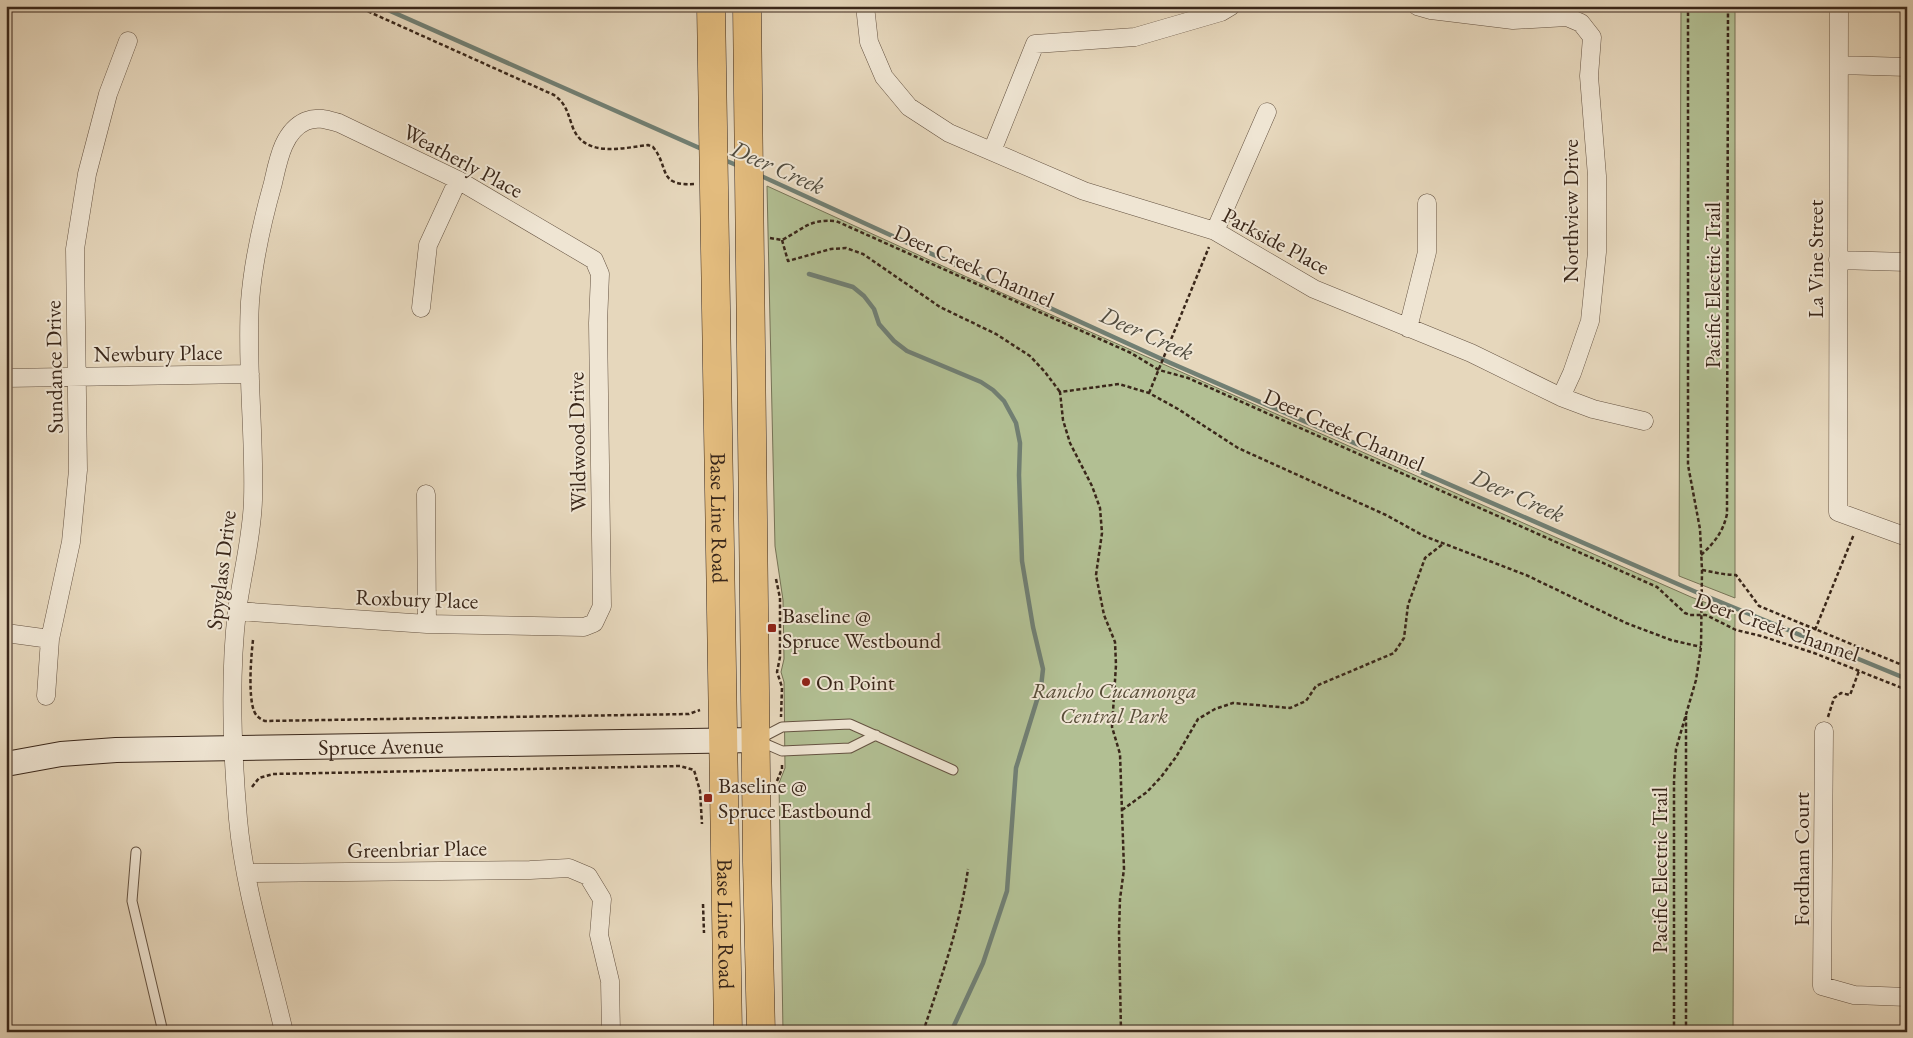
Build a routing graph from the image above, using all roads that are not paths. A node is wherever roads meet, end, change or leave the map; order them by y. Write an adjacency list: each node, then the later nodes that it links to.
1 (711, 6): 37 (main road, Base Line Road)
2 (747, 6): 36 (main road, Base Line Road)
3 (865, 6): 12 (street, Parkside Place)
4 (1231, 6): 12 (street)
5 (1839, 6): 8 (street, La Vine Street)
6 (1426, 7): 24 (street, Northview Drive)
7 (128, 41): 22 (street, Sundance Drive)
8 (1839, 65): 9 (street); 17 (street, La Vine Street)
9 (1907, 67)
10 (1267, 112): 15 (street)
11 (305, 122): 13 (street, Weatherly Place); 21 (street, Spyglass Drive)
12 (992, 151): 15 (street, Parkside Place)
13 (458, 180): 16 (street, Weatherly Place); 19 (street)
14 (1426, 203): 20 (street)
15 (1215, 231): 20 (street, Parkside Place)
16 (594, 260): 29 (street, Wildwood Drive)
17 (1838, 260): 18 (street); 27 (street, La Vine Street)
18 (1907, 262)
19 (421, 308)
20 (1408, 328): 24 (street, Parkside Place)
21 (250, 374): 22 (street, Newbury Place); 28 (street, Spyglass Drive)
22 (77, 376): 23 (street, Newbury Place); 32 (street, Sundance Drive)
23 (6, 378)
24 (1561, 397): 25 (street, Parkside Place)
25 (1644, 421)
26 (426, 494): 30 (street)
27 (1907, 536)
28 (237, 611): 30 (street, Roxbury Place); 38 (street, Spyglass Drive)
29 (594, 623): 30 (street, Roxbury Place)
30 (427, 624)
31 (6, 633): 32 (street)
32 (50, 639): 33 (street, Sundance Drive)
33 (46, 696)
34 (1824, 731): 43 (street, Fordham Court)
35 (876, 735): 36 (lane); 36 (lane); 40 (lane)
36 (756, 740): 37 (street, Spruce Avenue); 48 (main road, Base Line Road)
37 (723, 741): 38 (street, Spruce Avenue); 47 (main road, Base Line Road)
38 (234, 749): 39 (street, Spruce Avenue); 42 (street, Spyglass Drive)
39 (6, 764)
40 (954, 770)
41 (136, 852): 44 (lane)
42 (246, 873): 45 (street, Spyglass Drive); 46 (street, Greenbriar Place)
43 (1907, 997)
44 (163, 1032)
45 (284, 1032)
46 (611, 1032)
47 (728, 1032)
48 (761, 1032)

